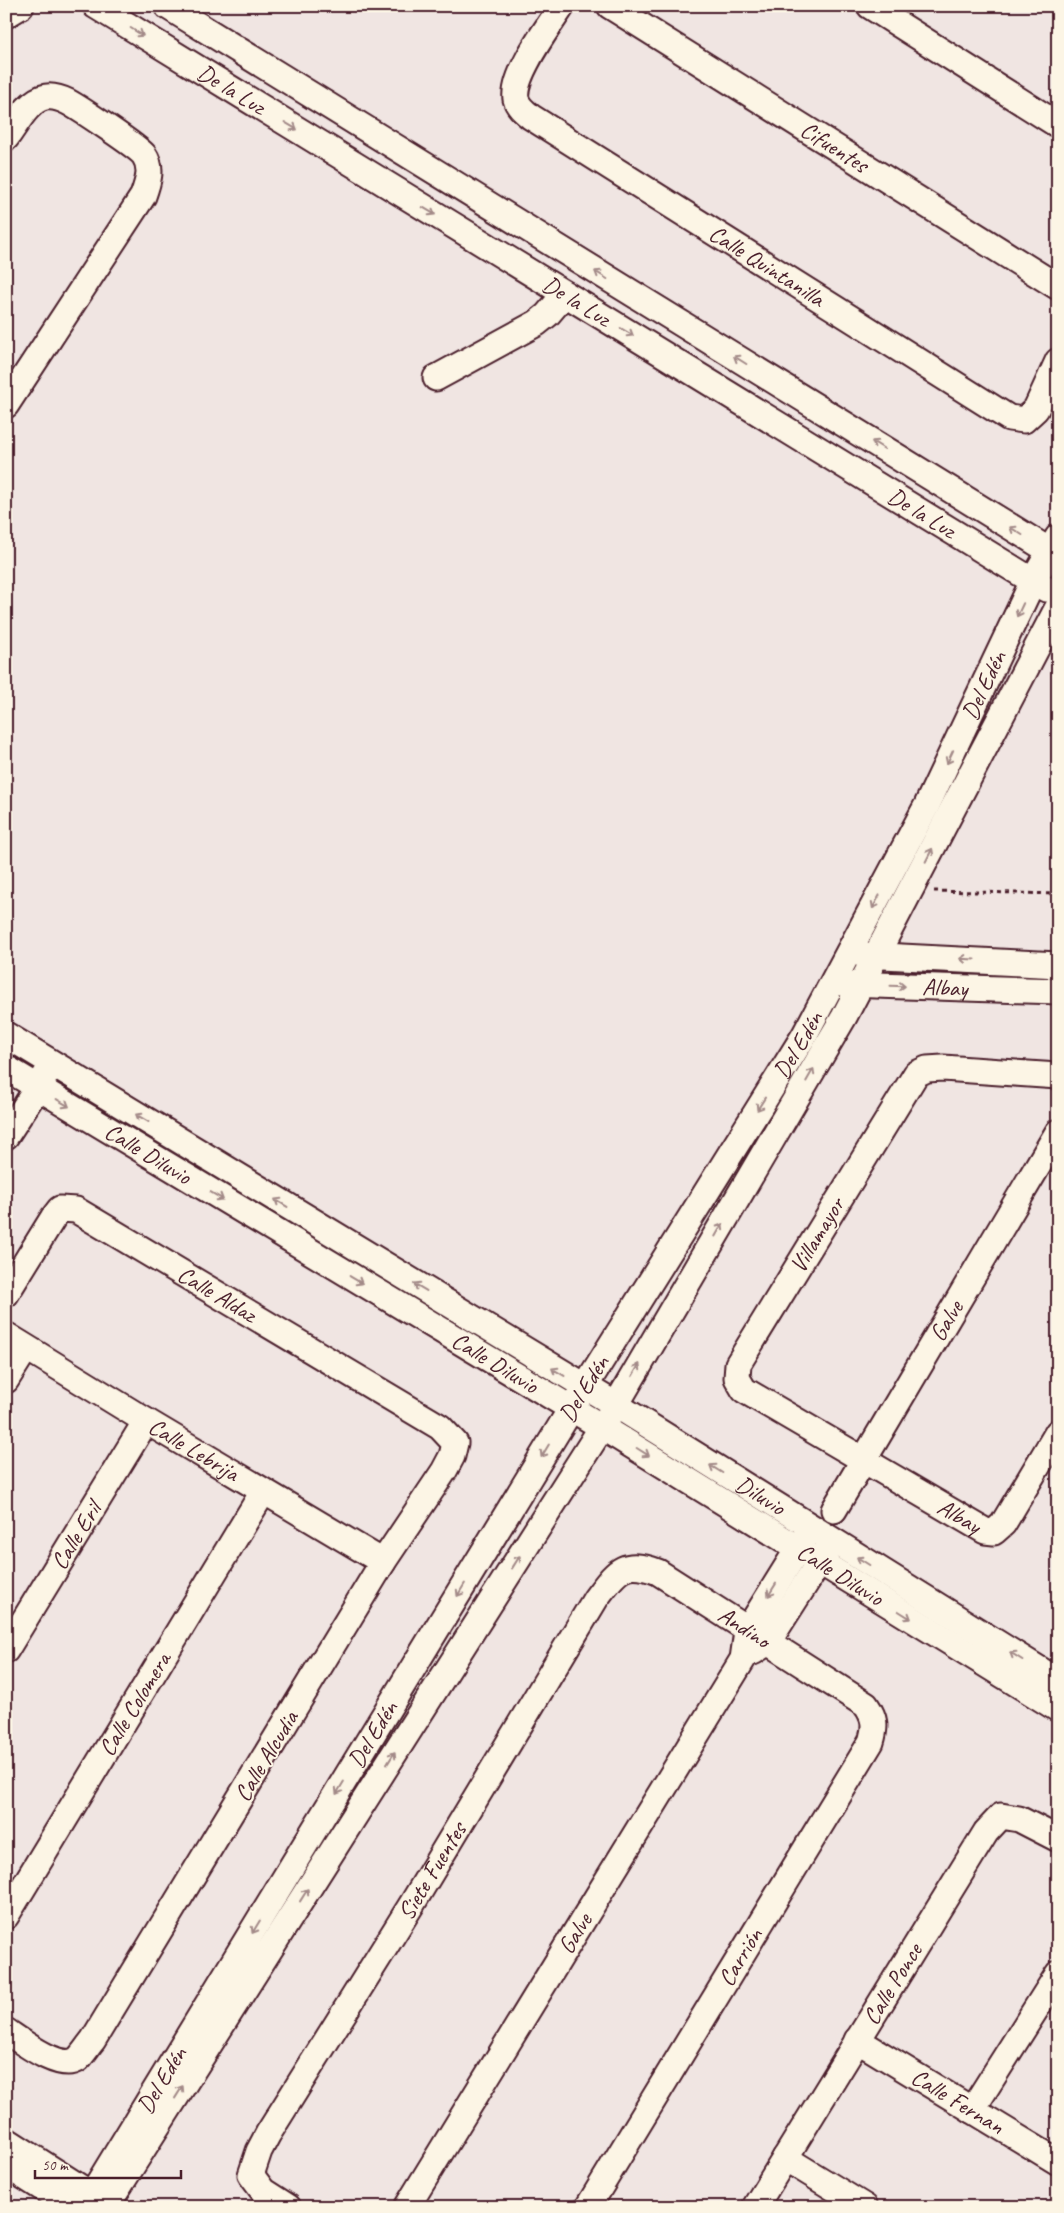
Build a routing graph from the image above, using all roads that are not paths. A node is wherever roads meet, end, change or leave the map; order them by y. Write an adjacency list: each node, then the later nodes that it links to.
1 (21, 6): 7 (street)
2 (96, 6): 11 (street, De la Luz, one-way to 11)
3 (167, 6): 15 (street, De la Luz, one-way to 3)
4 (562, 6): 12 (street, Calle Quintanilla)
5 (610, 6): 10 (street, Cifuentes)
6 (870, 6): 8 (street)
7 (6, 15)
8 (1058, 125)
9 (6, 138): 14 (street)
10 (1058, 287)
11 (565, 294): 13 (street); 16 (street, De la Luz, one-way to 16)
12 (1058, 361)
13 (436, 378)
14 (6, 405)
15 (1055, 548): 16 (street, Del Edén)
16 (1034, 581): 17 (street, De la Luz); 19 (street, Del Edén, one-way to 19)
17 (1058, 596)
18 (1058, 607): 20 (street, Del Edén, one-way to 18)
19 (848, 955): 20 (street, Albay); 22 (street, Del Edén)
20 (876, 955): 21 (street, Albay, one-way to 20); 23 (street, Del Edén)
21 (1058, 965)
22 (831, 984): 23 (street, Albay); 36 (street, Del Edén, one-way to 36)
23 (861, 985): 24 (street, Albay, one-way to 24); 37 (street, Del Edén, one-way to 23)
24 (1058, 991)
25 (6, 1035): 26 (street, Diluvio)
26 (30, 1050): 27 (street, Diluvio); 29 (street)
27 (53, 1064): 30 (street); 36 (street, Diluvio, one-way to 27)
28 (1058, 1076): 43 (street, Villamayor)
29 (9, 1077): 30 (street, Calle Diluvio)
30 (37, 1087): 32 (street); 38 (street, Calle Diluvio, one-way to 38)
31 (1058, 1132): 43 (street, Galve)
32 (6, 1136)
33 (6, 1294): 42 (street, Calle Aldaz)
34 (16, 1342): 35 (street); 39 (street, Calle Lebrija)
35 (6, 1380)
36 (585, 1388): 37 (street, Diluvio); 38 (street, Del Edén)
37 (616, 1405): 40 (street, Del Edén); 46 (street, Diluvio, one-way to 37)
38 (570, 1409): 40 (street, Calle Diluvio); 66 (street, Del Edén, one-way to 66)
39 (146, 1421): 44 (street, Calle Lebrija); 51 (street, Calle Eril)
40 (602, 1427): 46 (street, Calle Diluvio, one-way to 46); 66 (street, Del Edén, one-way to 40)
41 (1058, 1432): 43 (street, Albay)
42 (455, 1443): 48 (street, Calle Alcudia)
43 (870, 1463): 45 (street, Galve)
44 (263, 1492): 48 (street, Calle Lebrija); 56 (street, Calle Colomera)
45 (834, 1510)
46 (804, 1539): 47 (street, Calle Diluvio); 50 (street, one-way to 50)
47 (825, 1552): 50 (street); 52 (street, one-way to 47); 54 (street, Calle Diluvio, one-way to 54)
48 (383, 1562): 59 (street, Calle Alcudia)
49 (617, 1570): 50 (street, Andino); 67 (street, Siete Fuentes)
50 (757, 1636): 53 (street, Andino); 68 (street, Galve)
51 (6, 1650)
52 (1058, 1681)
53 (866, 1705): 69 (street, Carrión)
54 (1058, 1709)
55 (1058, 1840): 60 (street, Calle Ponce)
56 (6, 1916)
57 (1058, 1974): 58 (street)
58 (1051, 1998): 61 (street)
59 (6, 2031)
60 (857, 2040): 61 (street, Calle Fernan); 63 (street, Calle Ponce)
61 (972, 2110): 64 (street, Calle Fernan)
62 (6, 2140): 66 (street)
63 (785, 2158): 70 (street, Calle Ponce); 71 (street)
64 (1058, 2162)
65 (6, 2165): 66 (street)
66 (95, 2205)
67 (288, 2207)
68 (407, 2207)
69 (588, 2207)
70 (755, 2207)
71 (865, 2207)

